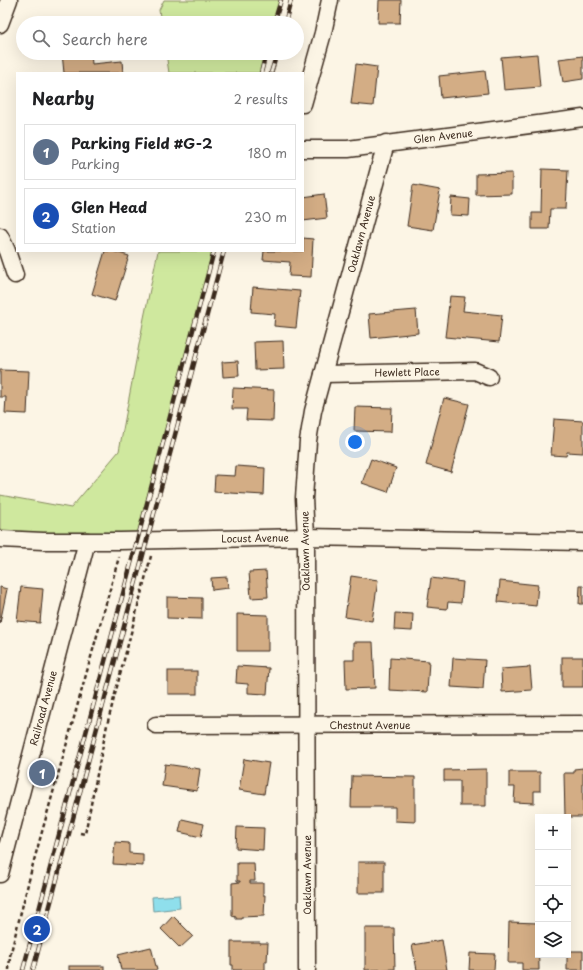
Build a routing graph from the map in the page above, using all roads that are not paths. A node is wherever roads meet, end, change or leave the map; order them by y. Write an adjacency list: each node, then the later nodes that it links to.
1 (9, 0): 3 (street)
2 (330, 0): 4 (street)
3 (0, 24)
4 (304, 100)
5 (583, 118): 6 (street, Glen Avenue)
6 (386, 143): 7 (street, Glen Avenue); 10 (street, Oaklawn Avenue)
7 (304, 149)
8 (0, 236): 9 (street)
9 (15, 275)
10 (324, 374): 11 (street, Hewlett Place); 12 (street, Oaklawn Avenue)
11 (489, 377)
12 (306, 537): 14 (street, Locust Avenue); 15 (street, Locust Avenue); 18 (street, Oaklawn Avenue)
13 (0, 539): 14 (street, Locust Avenue)
14 (87, 542): 19 (street, Railroad Avenue)
15 (583, 542)
16 (583, 724): 18 (street, Chestnut Avenue)
17 (156, 725): 18 (street, Chestnut Avenue)
18 (306, 725): 21 (street, Oaklawn Avenue)
19 (5, 836): 20 (street, Railroad Avenue)
20 (0, 873)
21 (307, 970)

